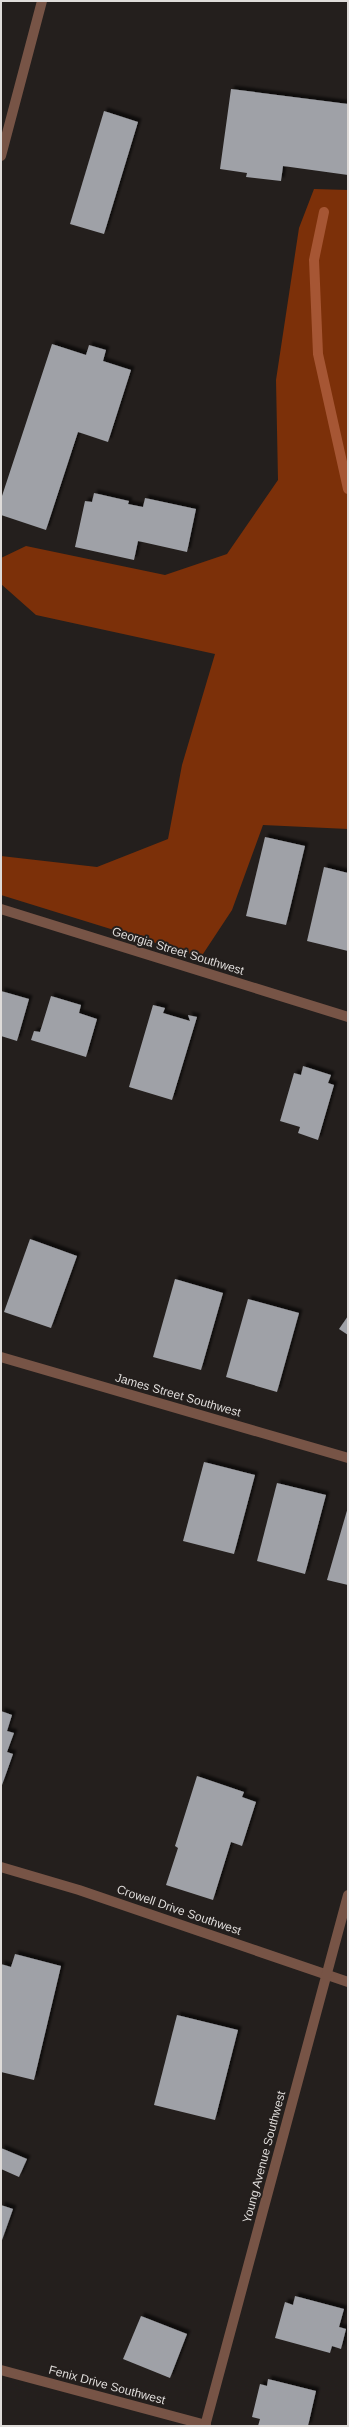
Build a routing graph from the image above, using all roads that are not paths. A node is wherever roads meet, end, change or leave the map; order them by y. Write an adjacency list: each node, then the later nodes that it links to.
1 (42, 1): 2 (street)
2 (1, 156)
3 (1, 909): 4 (street, Georgia Street Southwest)
4 (348, 1017)
5 (1, 1357): 6 (street, James Street Southwest)
6 (348, 1458)
7 (1, 1867): 9 (street, Crowell Drive Southwest)
8 (348, 1895): 9 (street, Young Avenue Southwest)
9 (327, 1973): 10 (street, Crowell Drive Southwest); 12 (street, Young Avenue Southwest)
10 (348, 1982)
11 (1, 2370): 12 (street, Fenix Drive Southwest)
12 (205, 2426)

